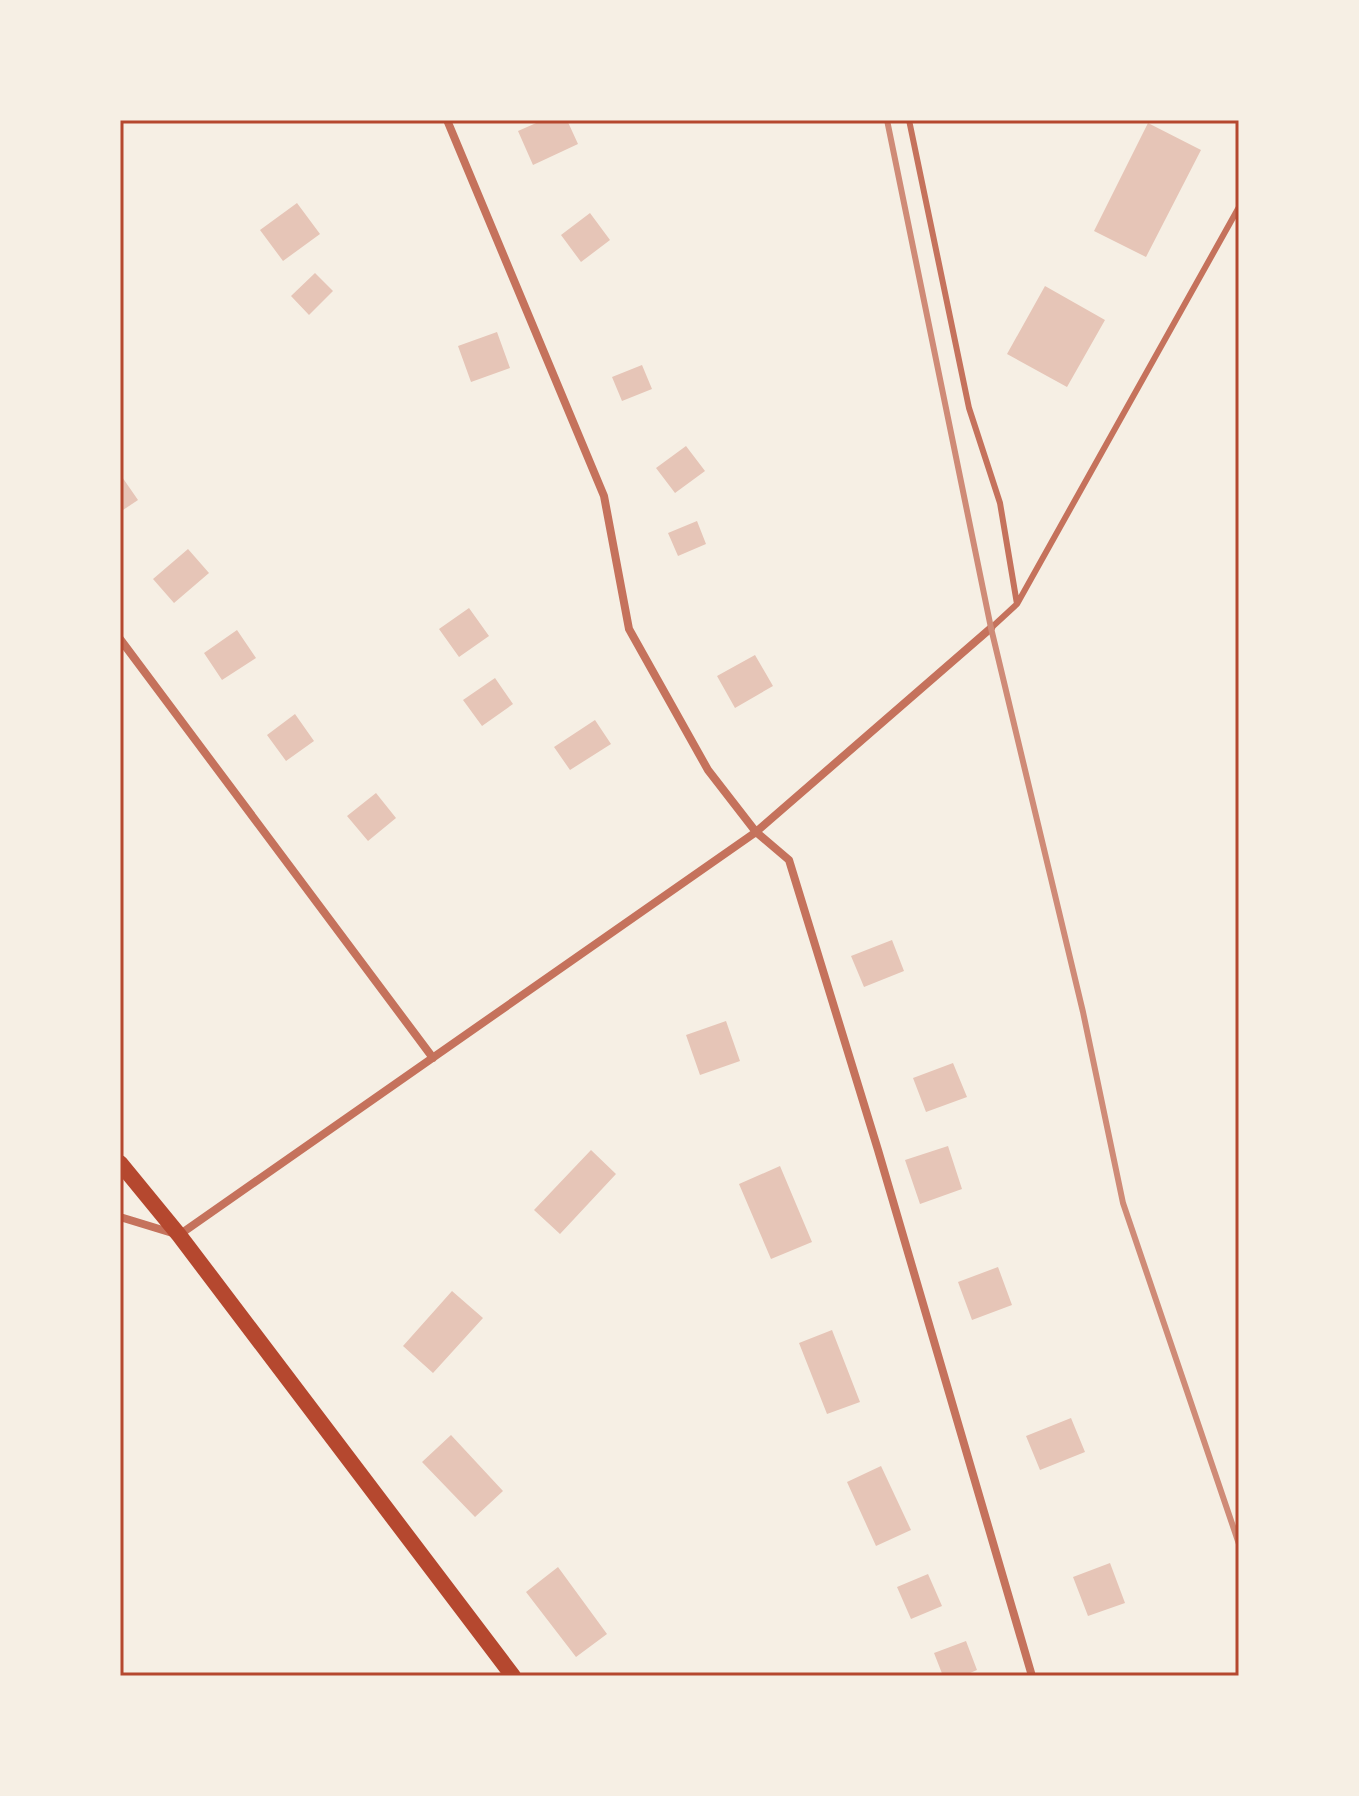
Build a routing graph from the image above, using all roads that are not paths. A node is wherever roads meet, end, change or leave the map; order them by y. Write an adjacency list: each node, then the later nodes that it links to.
1 (447, 120): 7 (street)
2 (909, 120): 4 (lane)
3 (1239, 207): 4 (lane)
4 (1017, 604): 5 (lane)
5 (991, 628): 7 (street)
6 (120, 639): 8 (street)
7 (756, 832): 8 (street); 13 (street)
8 (433, 1058): 11 (street)
9 (120, 1163): 11 (main road)
10 (120, 1217): 11 (street)
11 (179, 1235): 12 (main road)
12 (513, 1676)
13 (1032, 1676)

